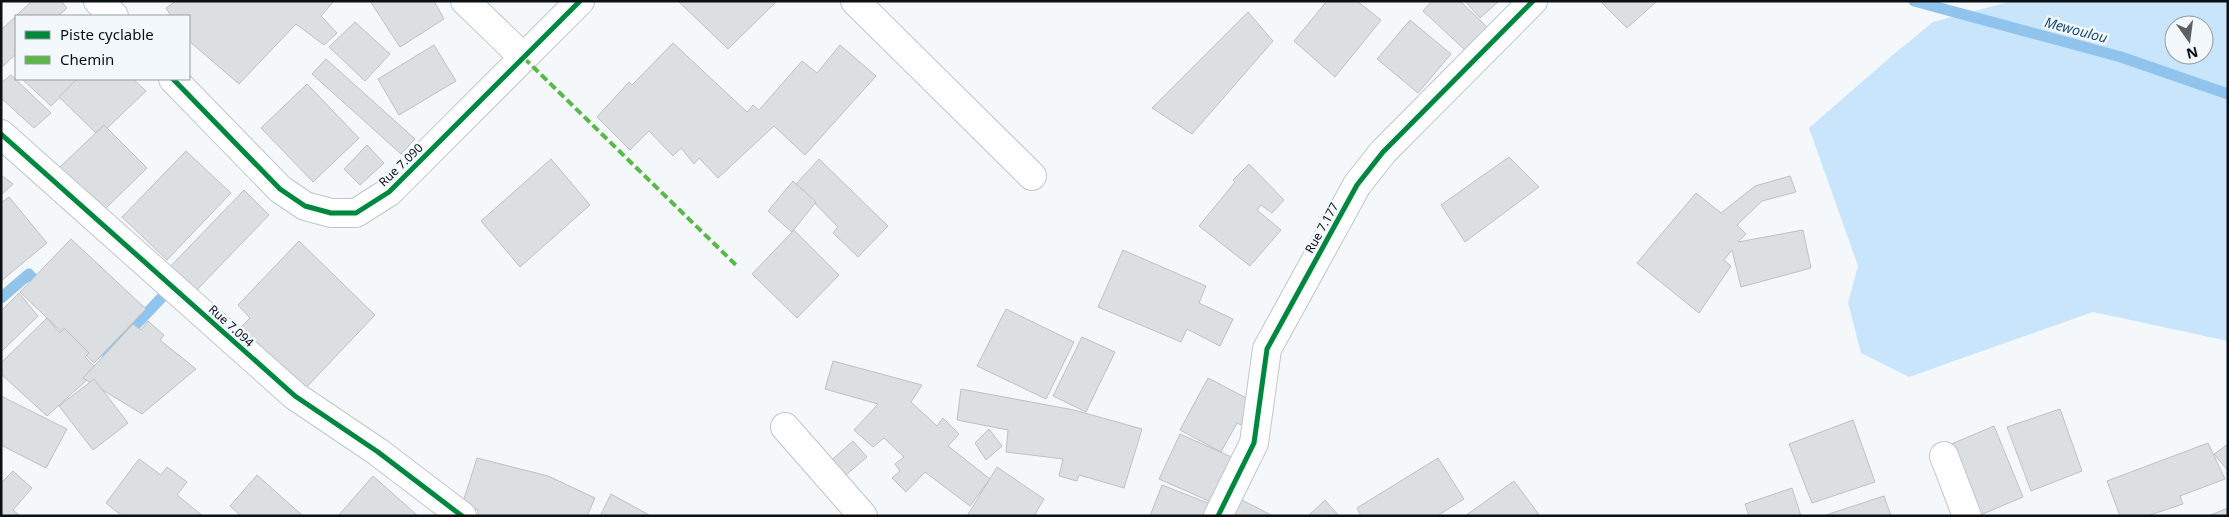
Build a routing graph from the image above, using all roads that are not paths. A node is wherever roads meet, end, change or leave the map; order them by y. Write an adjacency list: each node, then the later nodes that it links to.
1 (98, 1): 6 (street)
2 (465, 1): 7 (street)
3 (580, 1): 7 (street, Rue 7.090)
4 (855, 1): 10 (street)
5 (1533, 1): 15 (street, Rue 7.177)
6 (113, 15)
7 (524, 58): 8 (street, Rue 7.090)
8 (174, 80)
9 (1, 134): 13 (street, Rue 7.094)
10 (1032, 176)
11 (785, 427): 14 (street)
12 (1944, 456): 16 (street)
13 (462, 516)
14 (862, 516)
15 (1218, 516)
16 (1967, 516)

